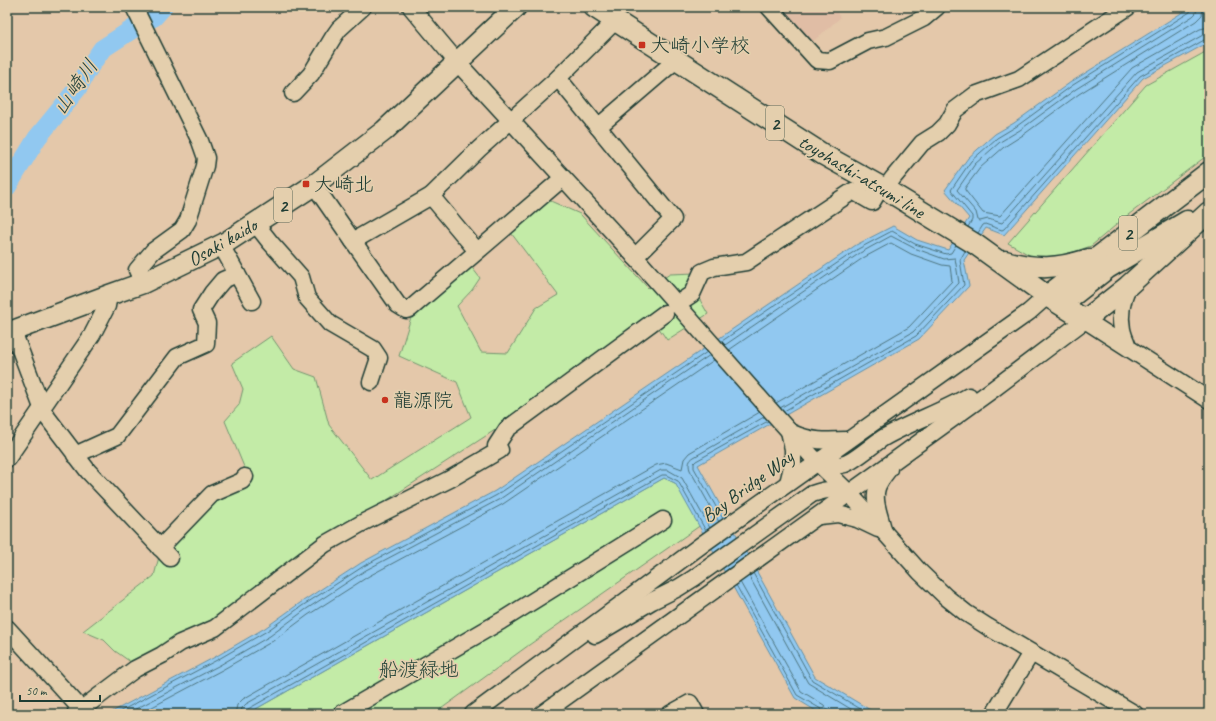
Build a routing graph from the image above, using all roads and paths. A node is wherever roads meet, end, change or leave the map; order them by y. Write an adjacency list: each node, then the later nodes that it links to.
1 (363, 7): 13 (street)
2 (411, 7): 11 (street)
3 (516, 7): 11 (main road, Osaki kaido / 2)
4 (594, 7): 9 (main road, toyohashi-atsumi line / 2)
5 (769, 7): 6 (street)
6 (936, 7)
7 (1128, 7): 19 (street)
8 (139, 18): 31 (street)
9 (616, 20): 10 (main road, toyohashi-atsumi line / 2); 12 (street)
10 (676, 60): 15 (street); 19 (main road, toyohashi-atsumi line / 2)
11 (457, 62): 14 (street); 18 (main road, Osaki kaido / 2)
12 (558, 78): 14 (street); 15 (street)
13 (292, 93)
14 (511, 121): 17 (street); 20 (street)
15 (598, 127): 28 (street)
16 (1209, 172): 27 (main road, 2)
17 (563, 178): 26 (street); 28 (street)
18 (314, 185): 23 (main road, Osaki kaido / 2); 24 (street)
19 (883, 188): 29 (main road, toyohashi-atsumi line / 2); 35 (street)
20 (431, 196): 24 (street); 26 (street)
21 (1209, 208): 34 (main road)
22 (1209, 212): 32 (main road, 2)
23 (255, 223): 25 (main road, Osaki kaido / 2); 42 (street)
24 (353, 241): 26 (street)
25 (221, 245): 30 (street); 31 (main road, Osaki kaido / 2)
26 (477, 251)
27 (1097, 256): 29 (main road); 34 (main road, 2)
28 (635, 257): 45 (street)
29 (995, 259): 34 (main road, toyohashi-atsumi line / 2)
30 (237, 274): 36 (street); 47 (street)
31 (143, 283): 33 (main road, Osaki kaido / 2)
32 (1128, 286): 38 (main road, 2); 40 (street)
33 (109, 295): 39 (main road, Osaki kaido / 2); 44 (street)
34 (1047, 296): 38 (main road, toyohashi-atsumi line / 2); 46 (street, Bay Bridge Way)
35 (684, 300)
36 (252, 302)
37 (665, 313): 60 (street)
38 (1085, 320): 40 (street); 41 (street)
39 (10, 332): 44 (street)
40 (1128, 347): 43 (street)
41 (1008, 378): 49 (street); 50 (street)
42 (371, 382)
43 (1209, 400)
44 (42, 407): 47 (street); 48 (street)
45 (784, 426): 46 (street); 50 (street); 52 (street)
46 (848, 440): 50 (street, Bay Bridge Way)
47 (76, 455): 51 (street)
48 (7, 459)
49 (895, 461): 53 (street); 56 (street)
50 (817, 462): 52 (street, Bay Bridge Way); 53 (street)
51 (245, 478)
52 (788, 483): 59 (street, Bay Bridge Way)
53 (850, 493): 54 (street); 56 (street); 59 (street)
54 (819, 516): 56 (street); 63 (street)
55 (663, 520): 61 (street)
56 (884, 532): 58 (street)
57 (7, 628): 60 (street)
58 (1031, 653): 66 (street); 67 (street)
59 (550, 657): 62 (street, Bay Bridge Way)
60 (78, 712)
61 (341, 714)
62 (473, 714)
63 (542, 714)
64 (670, 714): 65 (street)
65 (696, 714)
66 (994, 714)
67 (1135, 714)

